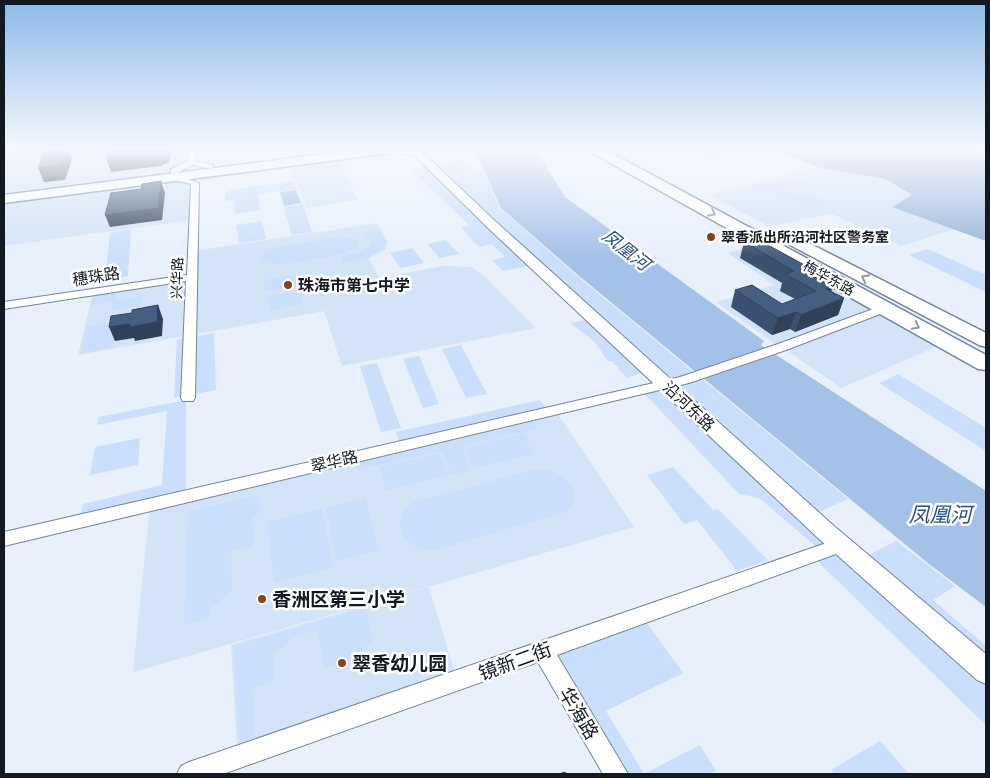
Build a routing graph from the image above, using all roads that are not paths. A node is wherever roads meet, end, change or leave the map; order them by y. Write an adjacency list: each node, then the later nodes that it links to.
1 (81, 184): 7 (main road)
2 (106, 184): 8 (main road)
3 (195, 184): 9 (street, 兴华路)
4 (452, 184): 14 (street, 沿河东路)
5 (659, 184): 11 (main road, 梅华东路, one-way to 11)
6 (686, 184): 12 (main road, 梅华东路, one-way to 6)
7 (4, 193)
8 (4, 200)
9 (192, 277): 10 (street, 穗珠路); 15 (street, 兴华路)
10 (4, 306)
11 (884, 309): 13 (main road, 梅华东路, one-way to 13); 14 (street, 翠华路)
12 (986, 341)
13 (986, 364)
14 (664, 384): 16 (street, 翠华路); 17 (street, 沿河东路)
15 (188, 398)
16 (4, 538)
17 (841, 545): 18 (street, 镜新二街); 19 (street, 沿河东路)
18 (543, 651): 20 (street, 镜新二街); 21 (street, 华海路)
19 (986, 671)
20 (189, 774)
21 (616, 774)

